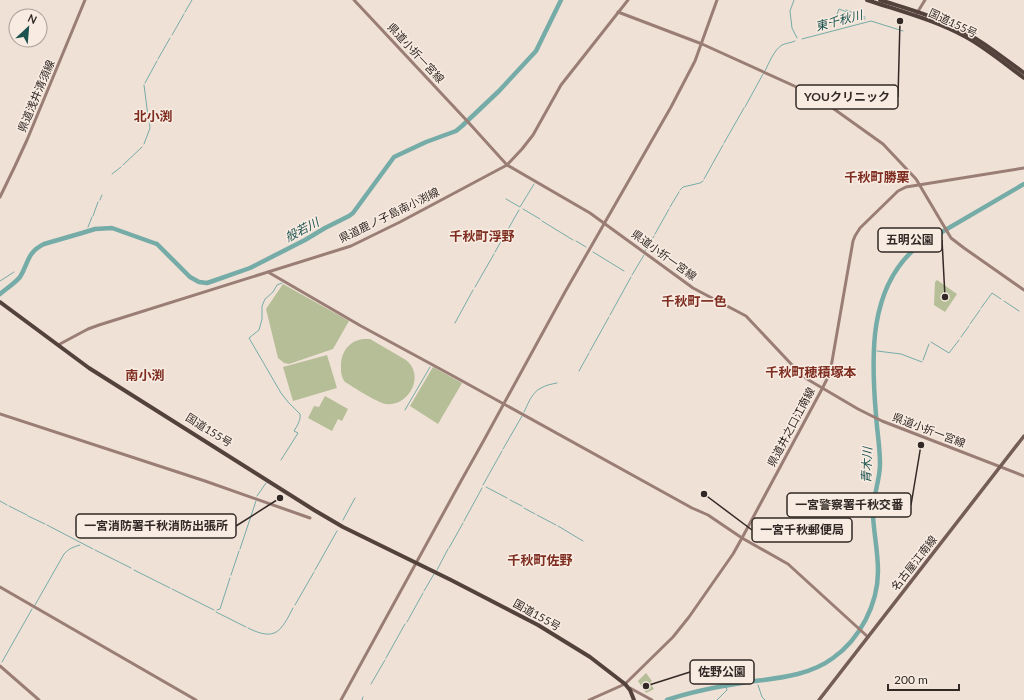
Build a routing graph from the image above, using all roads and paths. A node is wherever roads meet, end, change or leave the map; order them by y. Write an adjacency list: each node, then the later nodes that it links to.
1 (85, 0): 16 (street, 県道浅井清須線)
2 (354, 0): 13 (street, 県道小折一宮線)
3 (628, 0): 8 (street, 県道鹿ノ子島南小渕線)
4 (717, 0): 10 (street)
5 (867, 0): 9 (highway, 国道155号)
6 (880, 0): 9 (highway, 国道155号)
7 (925, 0): 9 (street)
8 (618, 12): 10 (street); 13 (street, 県道鹿ノ子島南小渕線)
9 (916, 14): 11 (highway, 国道155号); 12 (highway, 国道155号)
10 (702, 44): 15 (street); 17 (street)
11 (1024, 73)
12 (1024, 78)
13 (507, 165): 17 (street, 県道小折一宮線); 18 (street, 県道鹿ノ子島南小渕線)
14 (1024, 168): 15 (street, 県道井之口江南線)
15 (920, 184): 19 (street); 22 (street, 県道井之口江南線)
16 (0, 197)
17 (605, 224): 22 (street, 県道小折一宮線); 23 (street)
18 (268, 272): 21 (street, 県道鹿ノ子島南小渕線); 23 (street)
19 (1024, 290)
20 (0, 301): 21 (highway, 国道155号)
21 (60, 344): 30 (highway, 国道155号)
22 (822, 388): 26 (street, 県道小折一宮線); 29 (street, 県道井之口江南線)
23 (504, 403): 29 (street); 30 (street)
24 (0, 414): 28 (street)
25 (1024, 436): 26 (main road, 名古屋江南線)
26 (1000, 467): 27 (street, 県道小折一宮線); 32 (main road, 名古屋江南線)
27 (1024, 476)
28 (310, 518)
29 (742, 538): 32 (street); 34 (street, 県道井之口江南線)
30 (417, 563): 34 (highway, 国道155号); 37 (street)
31 (0, 587): 36 (street)
32 (868, 637): 41 (main road, 名古屋江南線)
33 (0, 666): 35 (street)
34 (625, 684): 38 (street, 県道井之口江南線); 39 (highway, 国道155号); 40 (street)
35 (39, 700)
36 (196, 700)
37 (342, 700)
38 (589, 700)
39 (634, 700)
40 (652, 700)
41 (819, 700)

